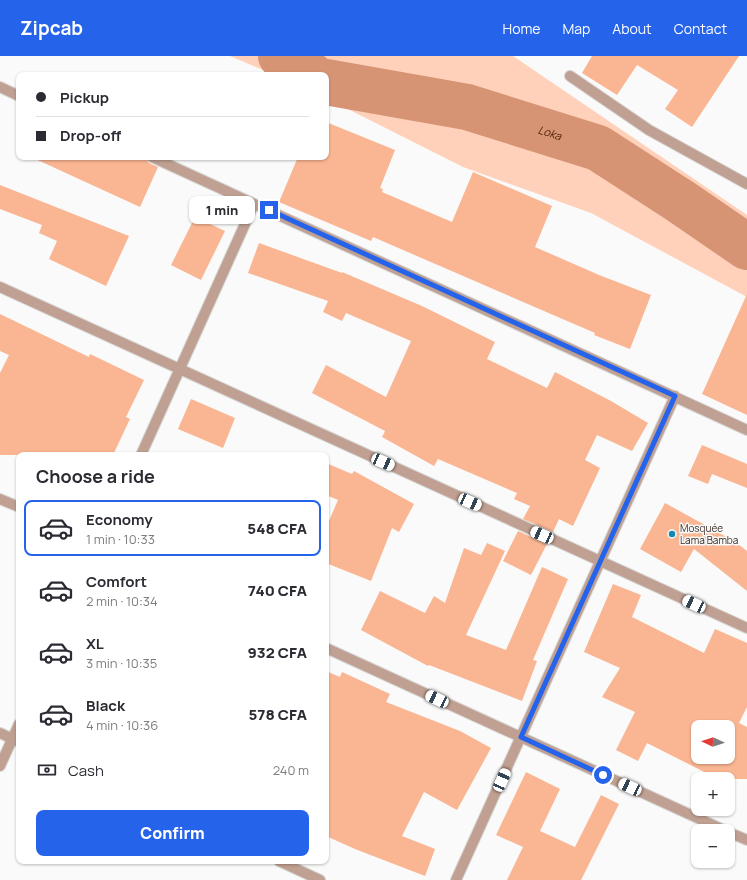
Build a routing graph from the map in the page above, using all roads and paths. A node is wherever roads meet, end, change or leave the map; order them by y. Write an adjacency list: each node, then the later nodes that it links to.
1 (570, 76): 5 (street)
2 (0, 88): 3 (street)
3 (16, 95)
4 (159, 160): 6 (street)
5 (747, 184)
6 (254, 204): 8 (street); 9 (street)
7 (0, 287): 8 (street)
8 (180, 369): 11 (street); 14 (street)
9 (675, 396): 10 (street); 14 (street)
10 (747, 430)
11 (142, 452)
12 (0, 499): 13 (street)
13 (16, 506)
14 (600, 561): 15 (street); 18 (street)
15 (747, 628)
16 (329, 649): 18 (street)
17 (0, 733): 19 (street)
18 (521, 737): 21 (street); 26 (street)
19 (16, 740): 20 (street)
20 (0, 766)
21 (712, 824)
22 (735, 835): 23 (street)
23 (747, 840)
24 (285, 864): 25 (street)
25 (320, 880)
26 (456, 880)

